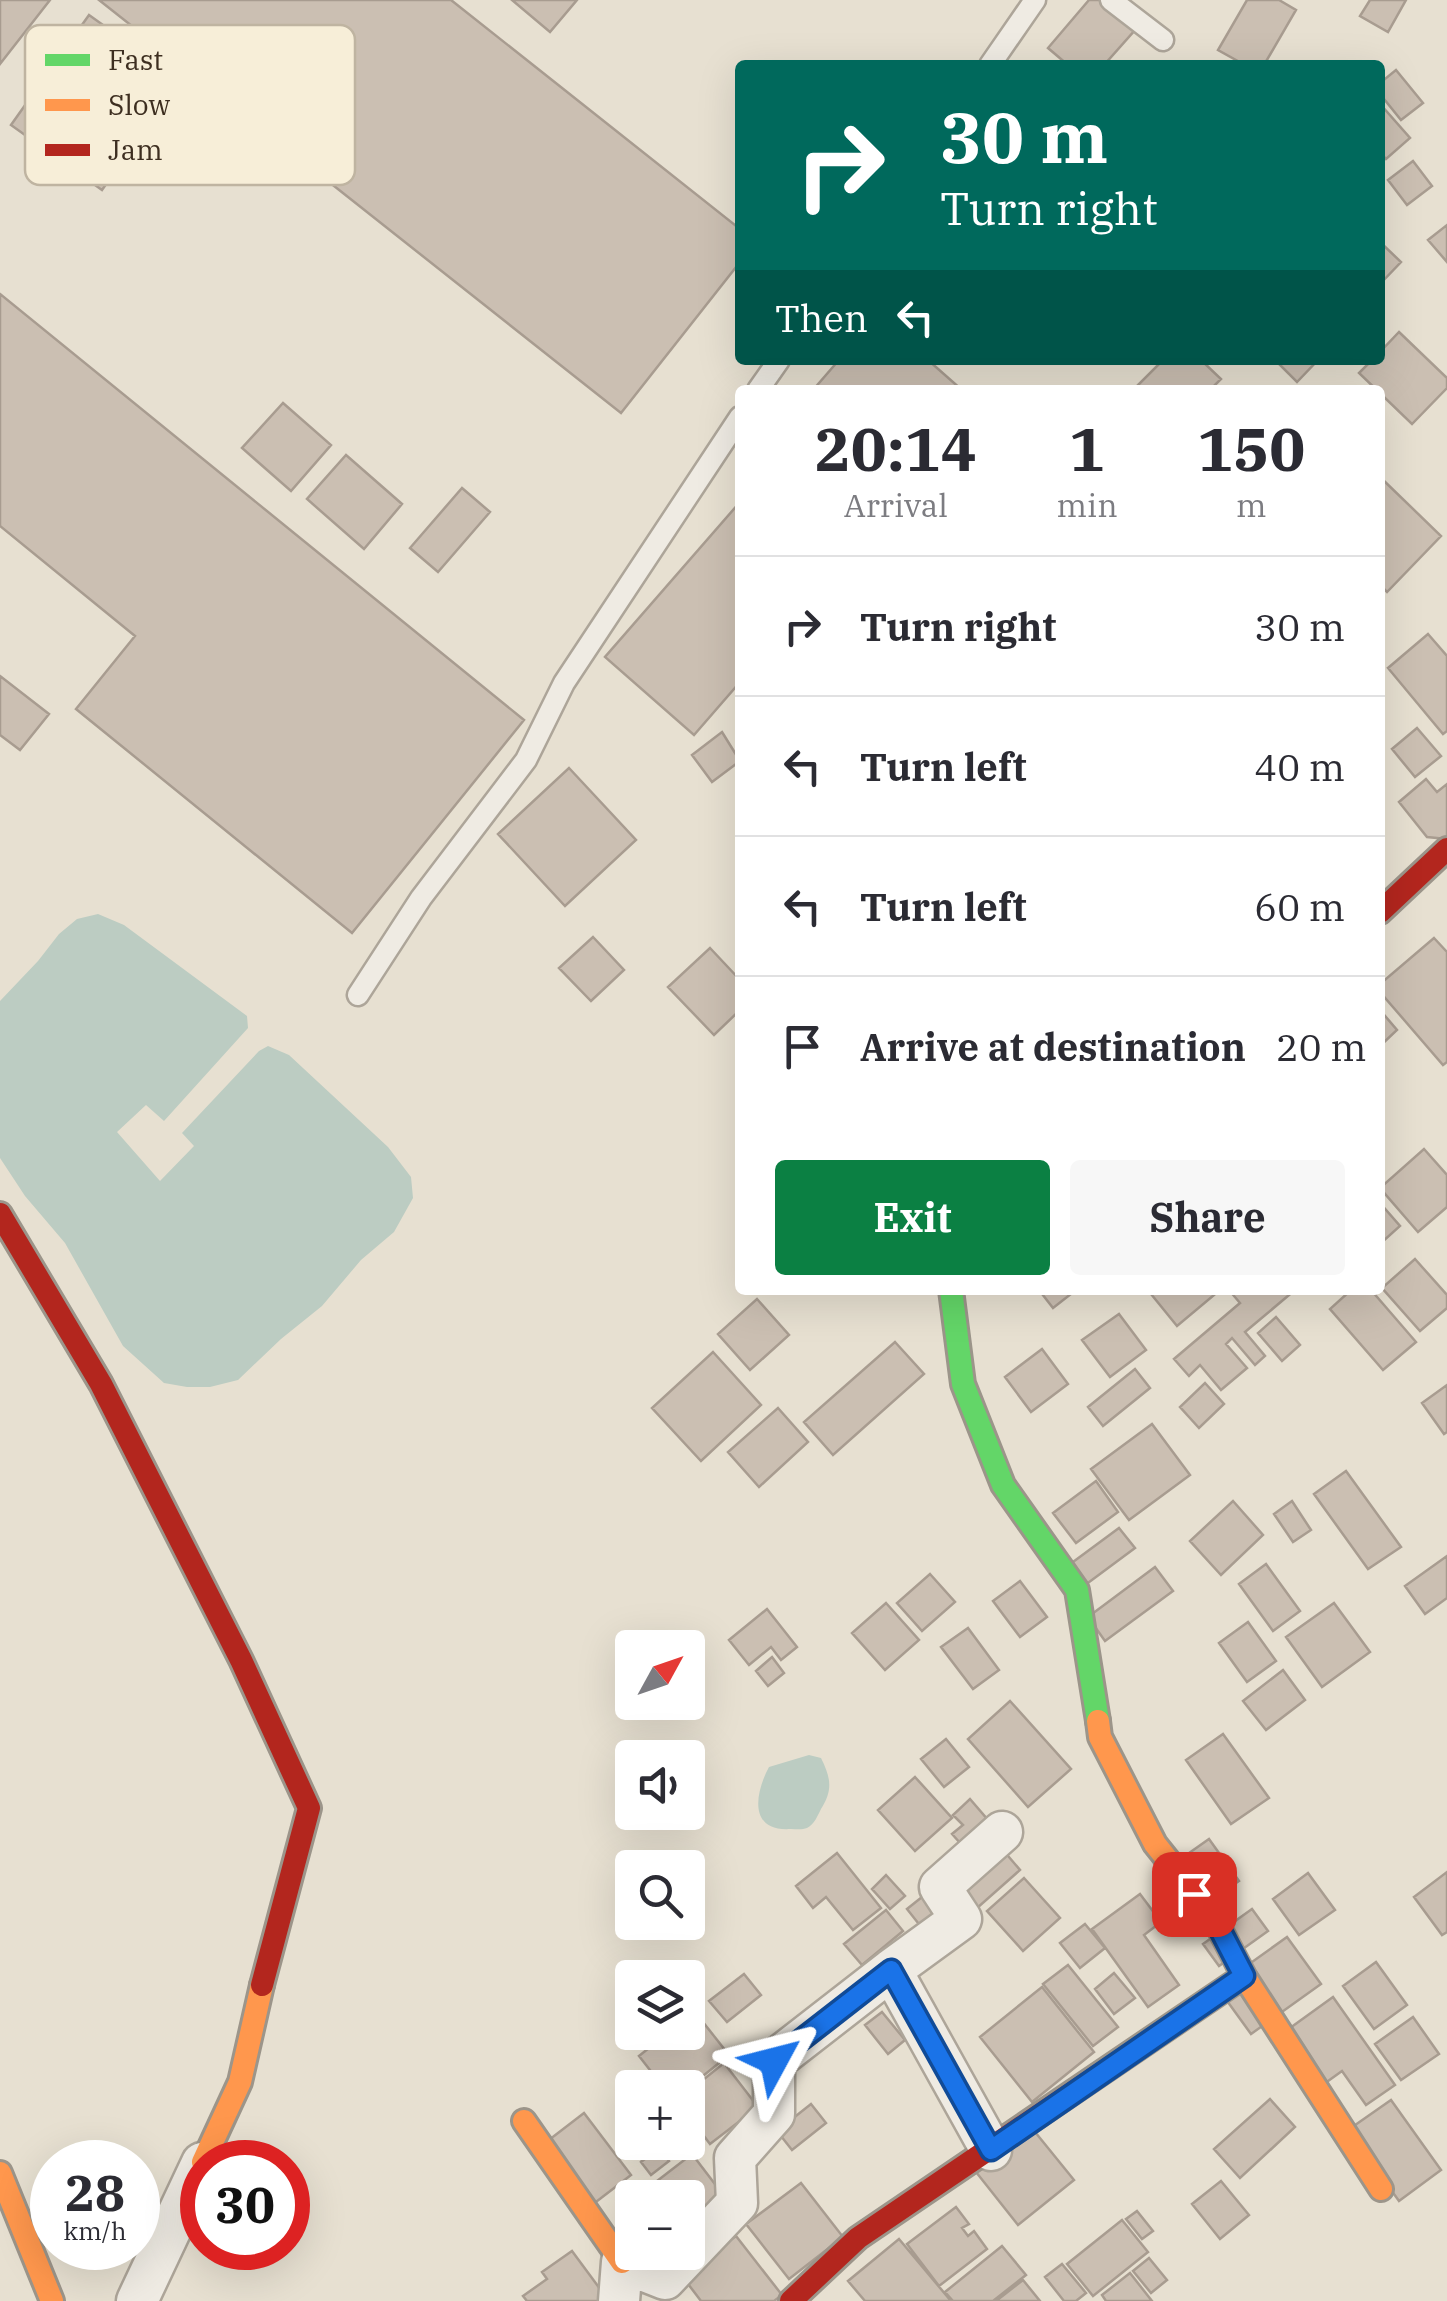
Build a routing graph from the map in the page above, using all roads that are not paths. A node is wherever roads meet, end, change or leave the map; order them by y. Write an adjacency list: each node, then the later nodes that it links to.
1 (1036, 0): 4 (lane)
2 (1111, 0): 3 (lane)
3 (1164, 40)
4 (994, 60)
5 (735, 424): 8 (lane)
6 (1447, 849): 7 (street)
7 (1385, 907)
8 (358, 994)
9 (0, 1214): 15 (street)
10 (952, 1295): 13 (street)
11 (1002, 1832): 12 (street)
12 (891, 1970): 16 (street); 20 (street)
13 (1244, 1976): 16 (street); 18 (street)
14 (524, 2122): 20 (street)
15 (213, 2140)
16 (991, 2150): 23 (street)
17 (0, 2174): 21 (street)
18 (1381, 2188)
19 (180, 2209): 22 (street)
20 (620, 2282)
21 (52, 2301)
22 (136, 2301)
23 (791, 2301)

